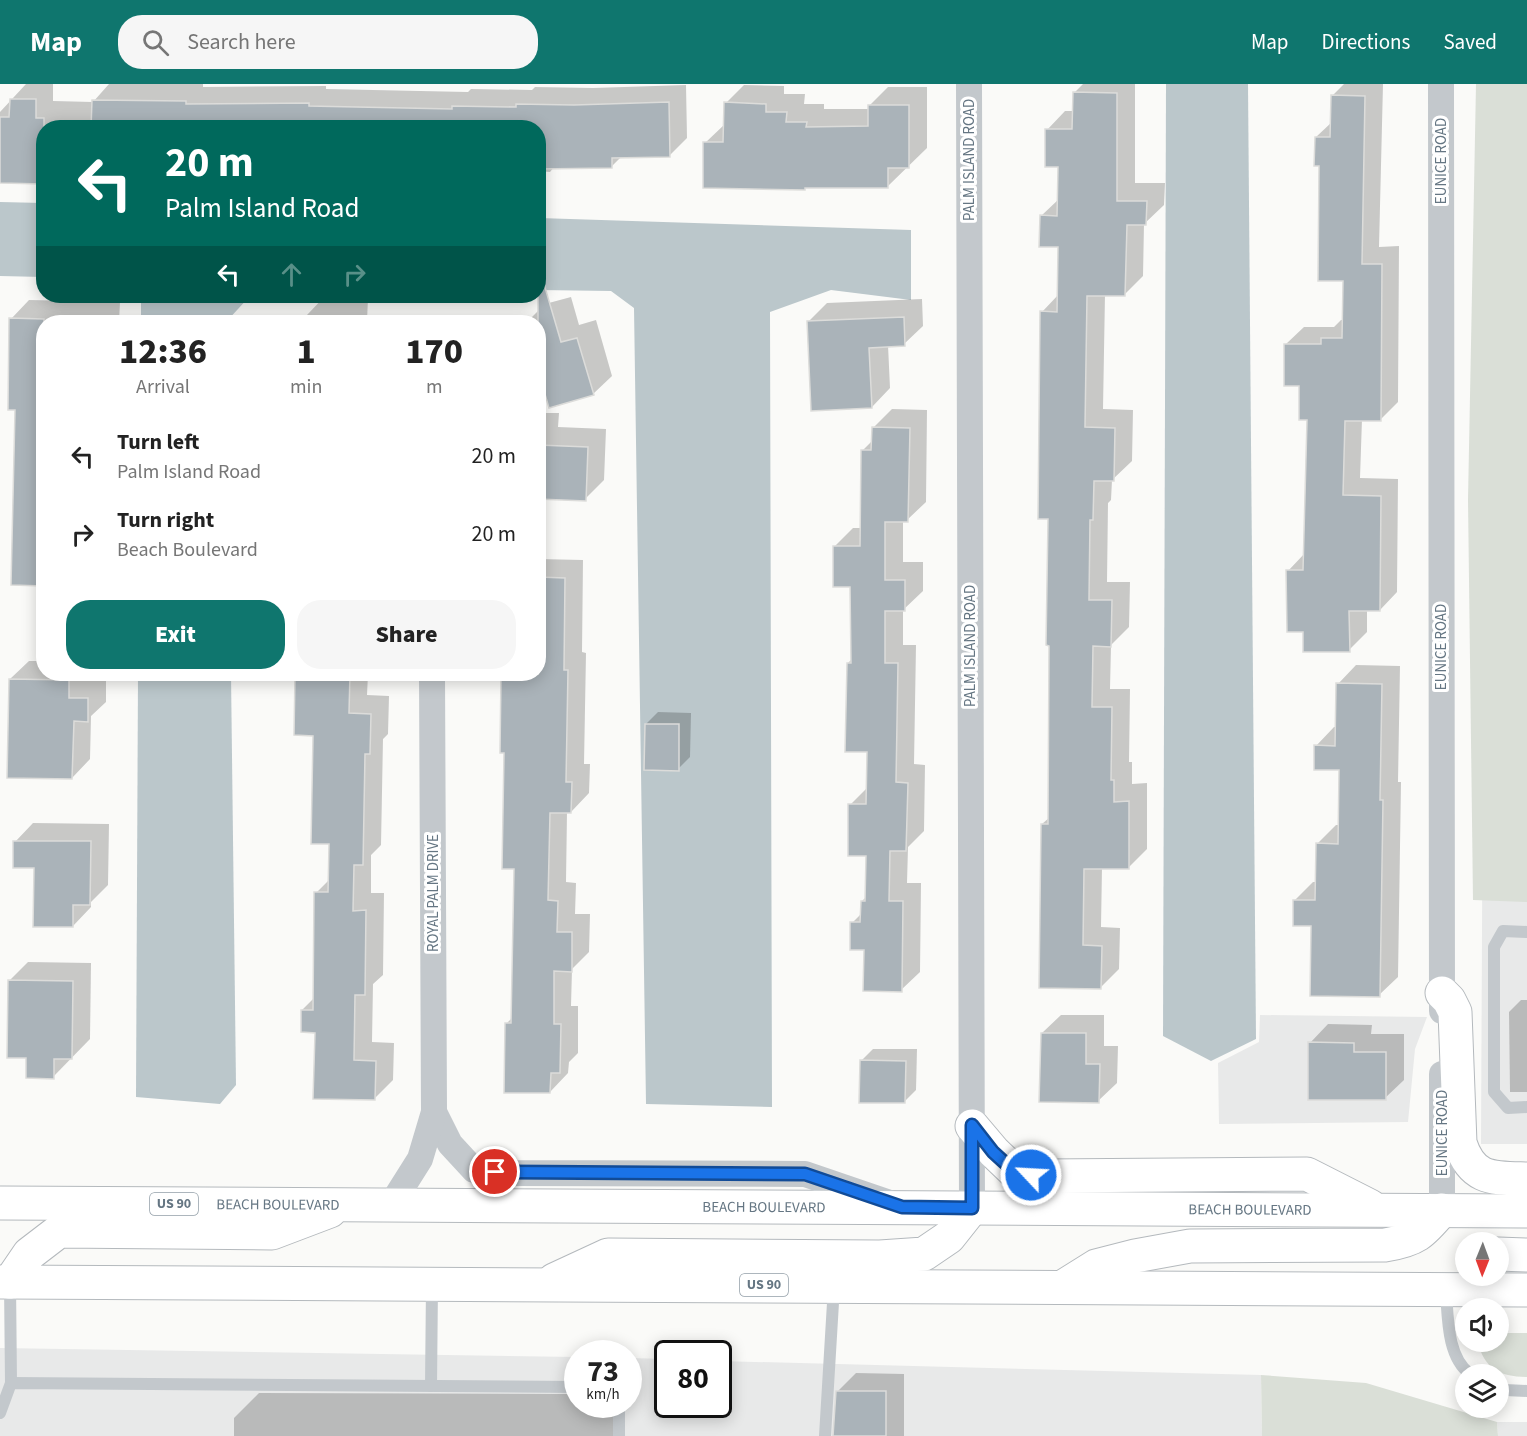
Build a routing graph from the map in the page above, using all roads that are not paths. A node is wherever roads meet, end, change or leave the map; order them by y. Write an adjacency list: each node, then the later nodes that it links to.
1 (969, 84): 8 (street, PALM ISLAND ROAD)
2 (1441, 84): 5 (street, EUNICE ROAD)
3 (432, 681): 7 (street, ROYAL PALM DRIVE)
4 (1527, 932): 6 (lane)
5 (1442, 993): 9 (highway); 16 (street, EUNICE ROAD)
6 (1527, 1107)
7 (434, 1112): 12 (street, ROYAL PALM DRIVE); 13 (street, ROYAL PALM DRIVE)
8 (972, 1125): 14 (street, PALM ISLAND ROAD); 15 (highway)
9 (1527, 1179)
10 (0, 1203): 11 (highway, BEACH BOULEVARD / US 90)
11 (348, 1204): 12 (highway, BEACH BOULEVARD / US 90); 21 (highway)
12 (392, 1205): 13 (highway, BEACH BOULEVARD / US 90)
13 (902, 1207): 14 (highway, BEACH BOULEVARD / US 90)
14 (972, 1208): 15 (highway, BEACH BOULEVARD / US 90); 23 (highway)
15 (1377, 1210): 16 (highway, BEACH BOULEVARD / US 90)
16 (1442, 1210): 17 (highway, BEACH BOULEVARD / US 90); 27 (highway)
17 (1527, 1211)
18 (1509, 1254): 19 (highway)
19 (1527, 1255)
20 (1455, 1280): 27 (highway, US 90)
21 (5, 1282): 22 (highway, US 90); 30 (lane)
22 (432, 1283): 23 (highway, US 90); 31 (lane)
23 (544, 1284): 24 (highway, US 90)
24 (834, 1285): 27 (highway, US 90); 38 (lane)
25 (1455, 1286): 29 (lane)
26 (1499, 1286): 28 (highway, US 90)
27 (1062, 1287)
28 (1527, 1290)
29 (1460, 1364)
30 (11, 1383): 31 (lane); 35 (lane)
31 (431, 1386): 32 (lane)
32 (564, 1386)
33 (1509, 1389): 34 (lane)
34 (1527, 1391)
35 (0, 1413)
36 (619, 1418): 37 (lane)
37 (619, 1436)
38 (825, 1436)

